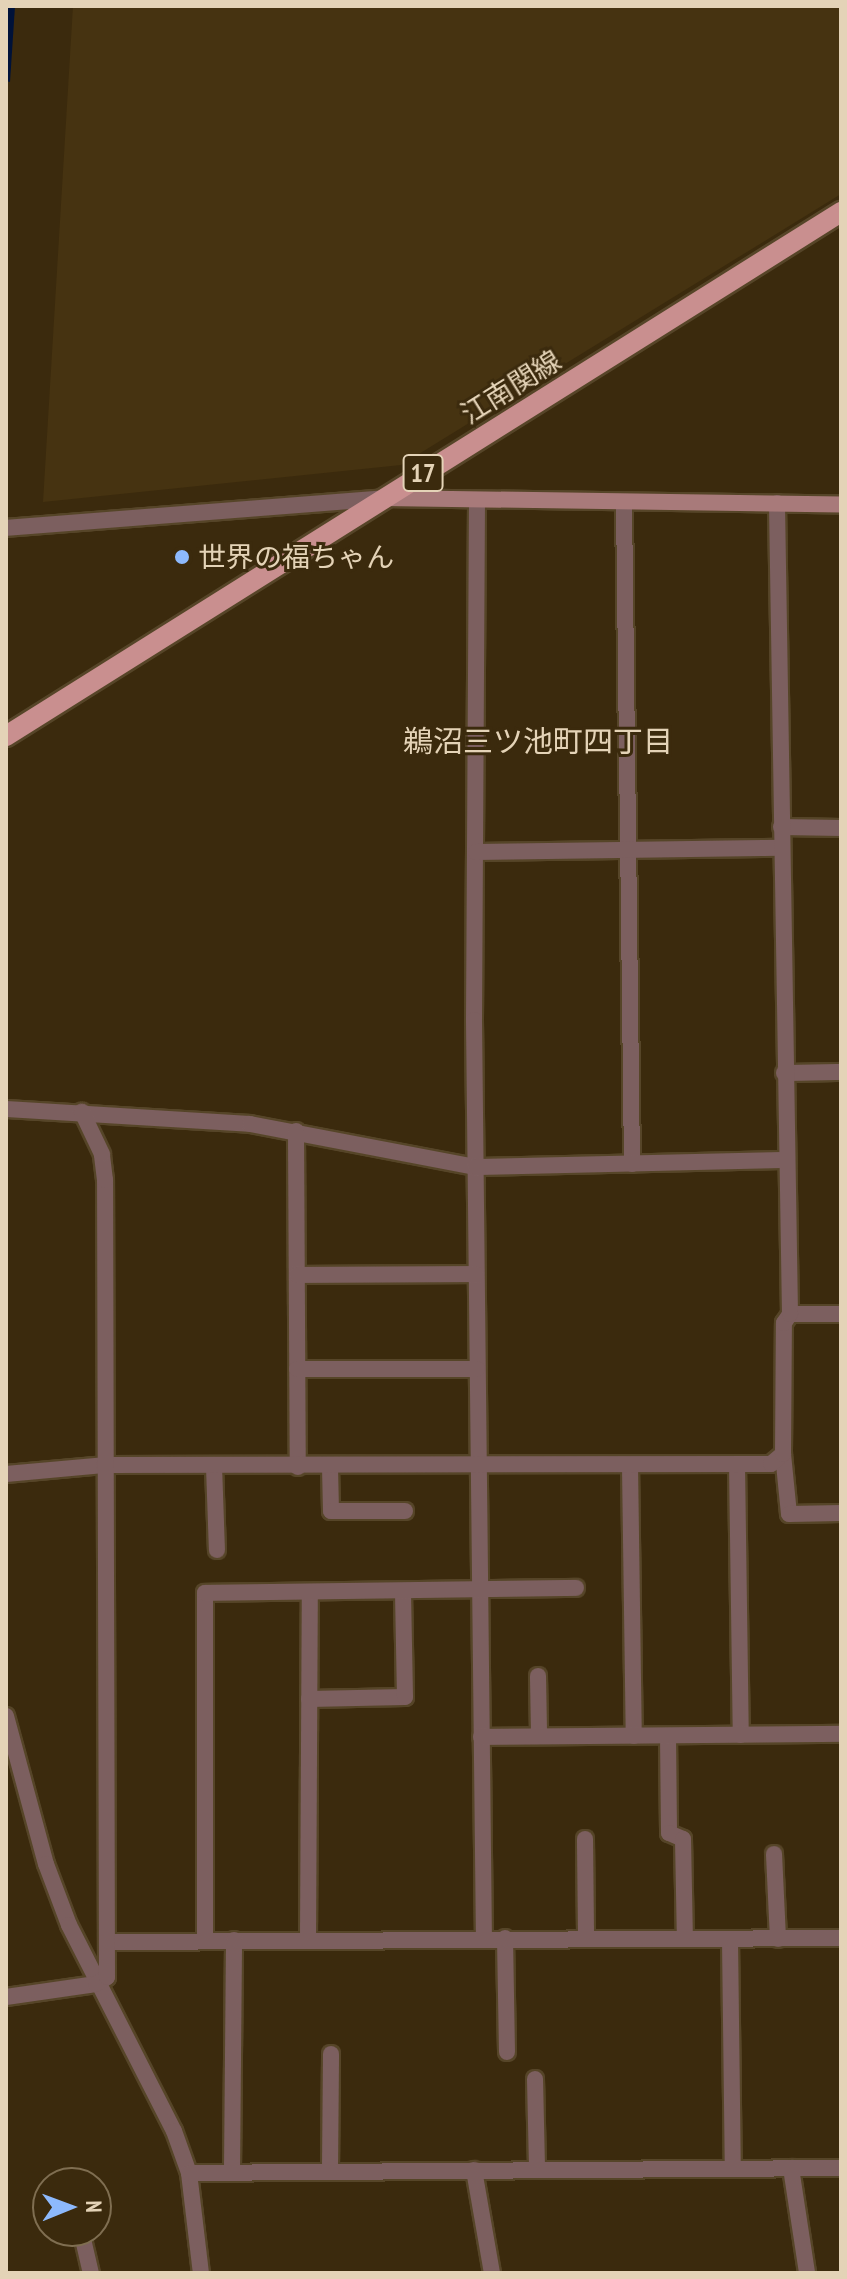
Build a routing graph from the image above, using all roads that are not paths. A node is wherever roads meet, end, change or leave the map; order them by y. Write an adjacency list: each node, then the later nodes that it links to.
1 (841, 212): 2 (main road, 江南関線 / 17)
2 (383, 498): 3 (street); 7 (street); 8 (main road, 江南関線 / 17)
3 (477, 500): 4 (street); 13 (street)
4 (624, 502): 5 (street); 12 (street)
5 (777, 503): 6 (street); 9 (street)
6 (841, 504)
7 (6, 528)
8 (6, 736)
9 (781, 827): 10 (street); 11 (street)
10 (841, 828)
11 (781, 848): 12 (street); 15 (street)
12 (632, 850): 13 (street); 20 (street)
13 (476, 852): 21 (street)
14 (841, 1072): 15 (street)
15 (784, 1073): 19 (street)
16 (6, 1109): 17 (street)
17 (82, 1112): 18 (street); 30 (street)
18 (296, 1131): 21 (street); 23 (street)
19 (785, 1160): 20 (street); 24 (street)
20 (632, 1164): 21 (street)
21 (476, 1167): 22 (street)
22 (476, 1274): 23 (street); 27 (street)
23 (297, 1275): 26 (street)
24 (790, 1314): 25 (street); 28 (street)
25 (841, 1314)
26 (297, 1369): 27 (street); 34 (street)
27 (477, 1369): 33 (street)
28 (783, 1454): 29 (street); 38 (street)
29 (737, 1464): 31 (street); 48 (street)
30 (104, 1465): 32 (street); 36 (street); 65 (street)
31 (630, 1465): 33 (street); 50 (street)
32 (214, 1466): 34 (street); 39 (street)
33 (477, 1466): 35 (street); 41 (street)
34 (298, 1467): 35 (street)
35 (330, 1467): 37 (street)
36 (6, 1474)
37 (405, 1511)
38 (841, 1513)
39 (217, 1550)
40 (576, 1588): 41 (street)
41 (480, 1590): 42 (street); 52 (street)
42 (403, 1591): 43 (street); 45 (street)
43 (310, 1592): 45 (street); 64 (street)
44 (538, 1676): 49 (street)
45 (309, 1699): 63 (street)
46 (6, 1716): 66 (street)
47 (841, 1734): 48 (street)
48 (741, 1735): 51 (street)
49 (539, 1736): 50 (street); 52 (street)
50 (634, 1736): 51 (street)
51 (668, 1736): 59 (street)
52 (481, 1737): 55 (street)
53 (585, 1839): 57 (street)
54 (774, 1854): 61 (street)
55 (484, 1937): 56 (street); 63 (street)
56 (505, 1938): 57 (street); 68 (street)
57 (586, 1938): 59 (street)
58 (841, 1938): 61 (street)
59 (685, 1939): 60 (street)
60 (730, 1939): 61 (street); 73 (street)
61 (778, 1939)
62 (234, 1940): 63 (street); 64 (street); 77 (street)
63 (308, 1940)
64 (205, 1941): 65 (street)
65 (108, 1942): 66 (street)
66 (96, 1984): 67 (street); 78 (street)
67 (6, 1997)
68 (507, 2052)
69 (331, 2054): 76 (street)
70 (535, 2079): 75 (street)
71 (791, 2168): 72 (street); 73 (street); 83 (street)
72 (841, 2168)
73 (733, 2169): 75 (street)
74 (474, 2170): 75 (street); 76 (street); 82 (street)
75 (537, 2170)
76 (330, 2171): 77 (street)
77 (232, 2172): 78 (street)
78 (189, 2173): 81 (street)
79 (85, 2247): 80 (street)
80 (91, 2273)
81 (201, 2273)
82 (492, 2273)
83 (807, 2273)

